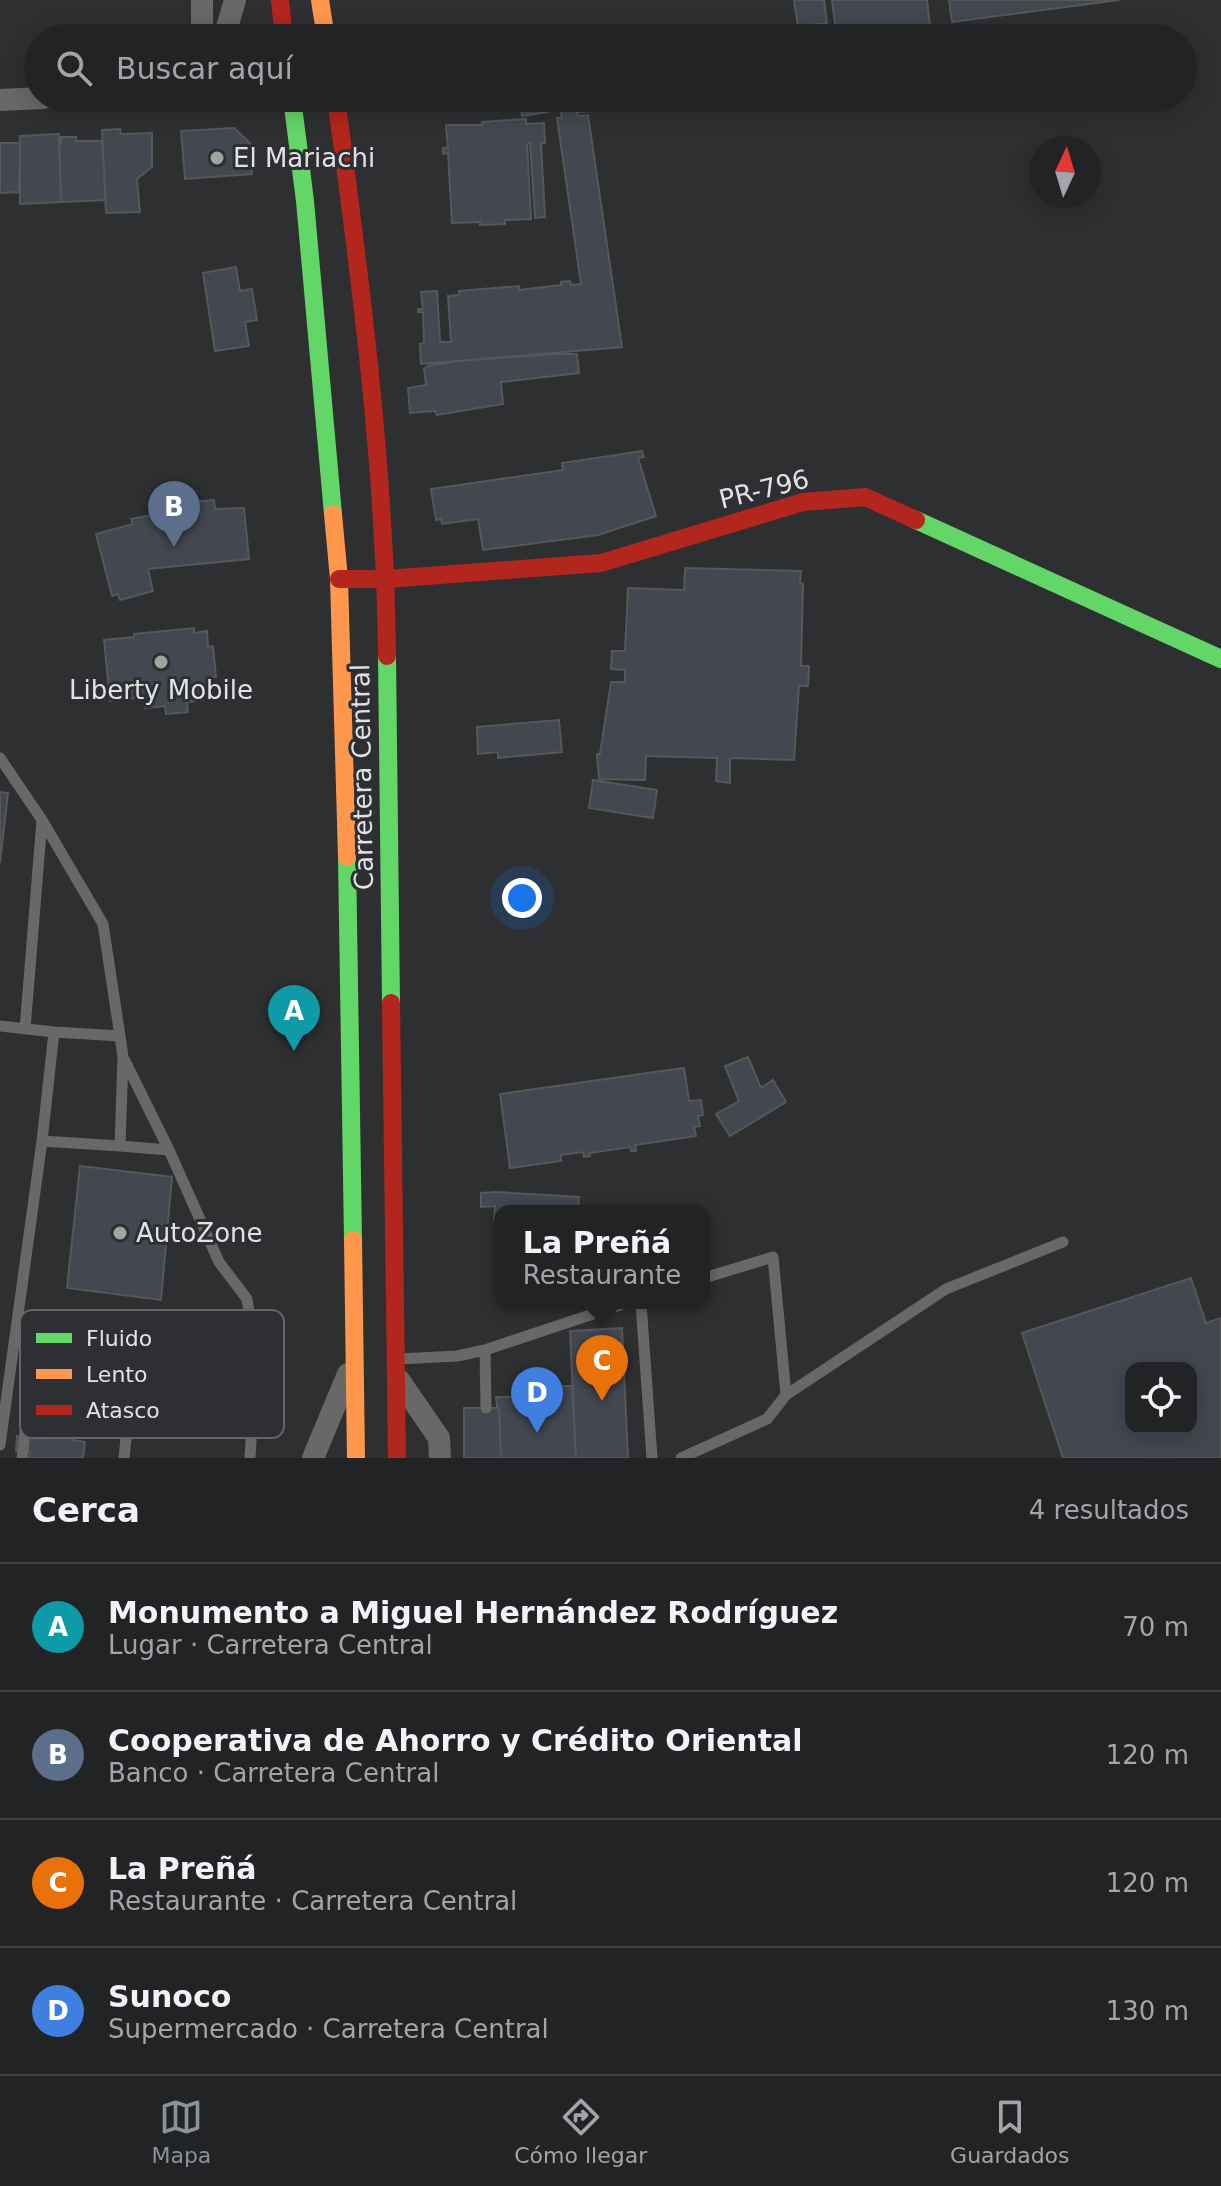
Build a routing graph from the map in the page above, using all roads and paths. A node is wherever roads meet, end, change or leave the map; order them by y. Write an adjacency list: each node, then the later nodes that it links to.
1 (202, 0): 5 (street)
2 (235, 0): 6 (street)
3 (280, 0): 7 (main road)
4 (320, 0): 8 (main road)
5 (202, 24)
6 (228, 24)
7 (283, 24)
8 (324, 24)
9 (24, 99): 10 (street)
10 (0, 100)
11 (294, 112): 13 (main road, Carretera Central)
12 (338, 112): 14 (main road, Carretera Central)
13 (339, 579): 14 (main road, PR-796 / PR-796); 34 (main road, Carretera Central)
14 (386, 579): 15 (main road, PR-796 / PR-796); 35 (main road, Carretera Central)
15 (1221, 659)
16 (0, 758): 17 (lane)
17 (42, 820): 19 (lane); 21 (lane)
18 (0, 1026): 19 (lane)
19 (25, 1029): 20 (lane)
20 (54, 1032): 21 (lane); 23 (lane)
21 (120, 1036): 22 (lane)
22 (123, 1057): 24 (lane); 25 (lane)
23 (42, 1141): 24 (lane); 31 (lane)
24 (120, 1146): 25 (lane)
25 (169, 1150): 30 (lane)
26 (1063, 1242): 36 (lane)
27 (710, 1276): 36 (lane)
28 (608, 1309): 33 (lane)
29 (641, 1309): 49 (lane)
30 (249, 1310)
31 (16, 1328): 32 (lane); 41 (lane)
32 (20, 1328)
33 (485, 1350): 35 (lane); 37 (lane)
34 (356, 1354): 45 (street); 46 (main road, Carretera Central)
35 (396, 1367): 47 (main road, Carretera Central); 48 (street)
36 (786, 1395): 50 (lane)
37 (486, 1408)
38 (24, 1438): 42 (lane)
39 (126, 1438): 43 (lane)
40 (251, 1438): 44 (lane)
41 (0, 1445)
42 (22, 1458)
43 (124, 1458)
44 (250, 1458)
45 (313, 1458)
46 (356, 1458)
47 (397, 1458)
48 (440, 1458)
49 (652, 1458)
50 (681, 1458)

